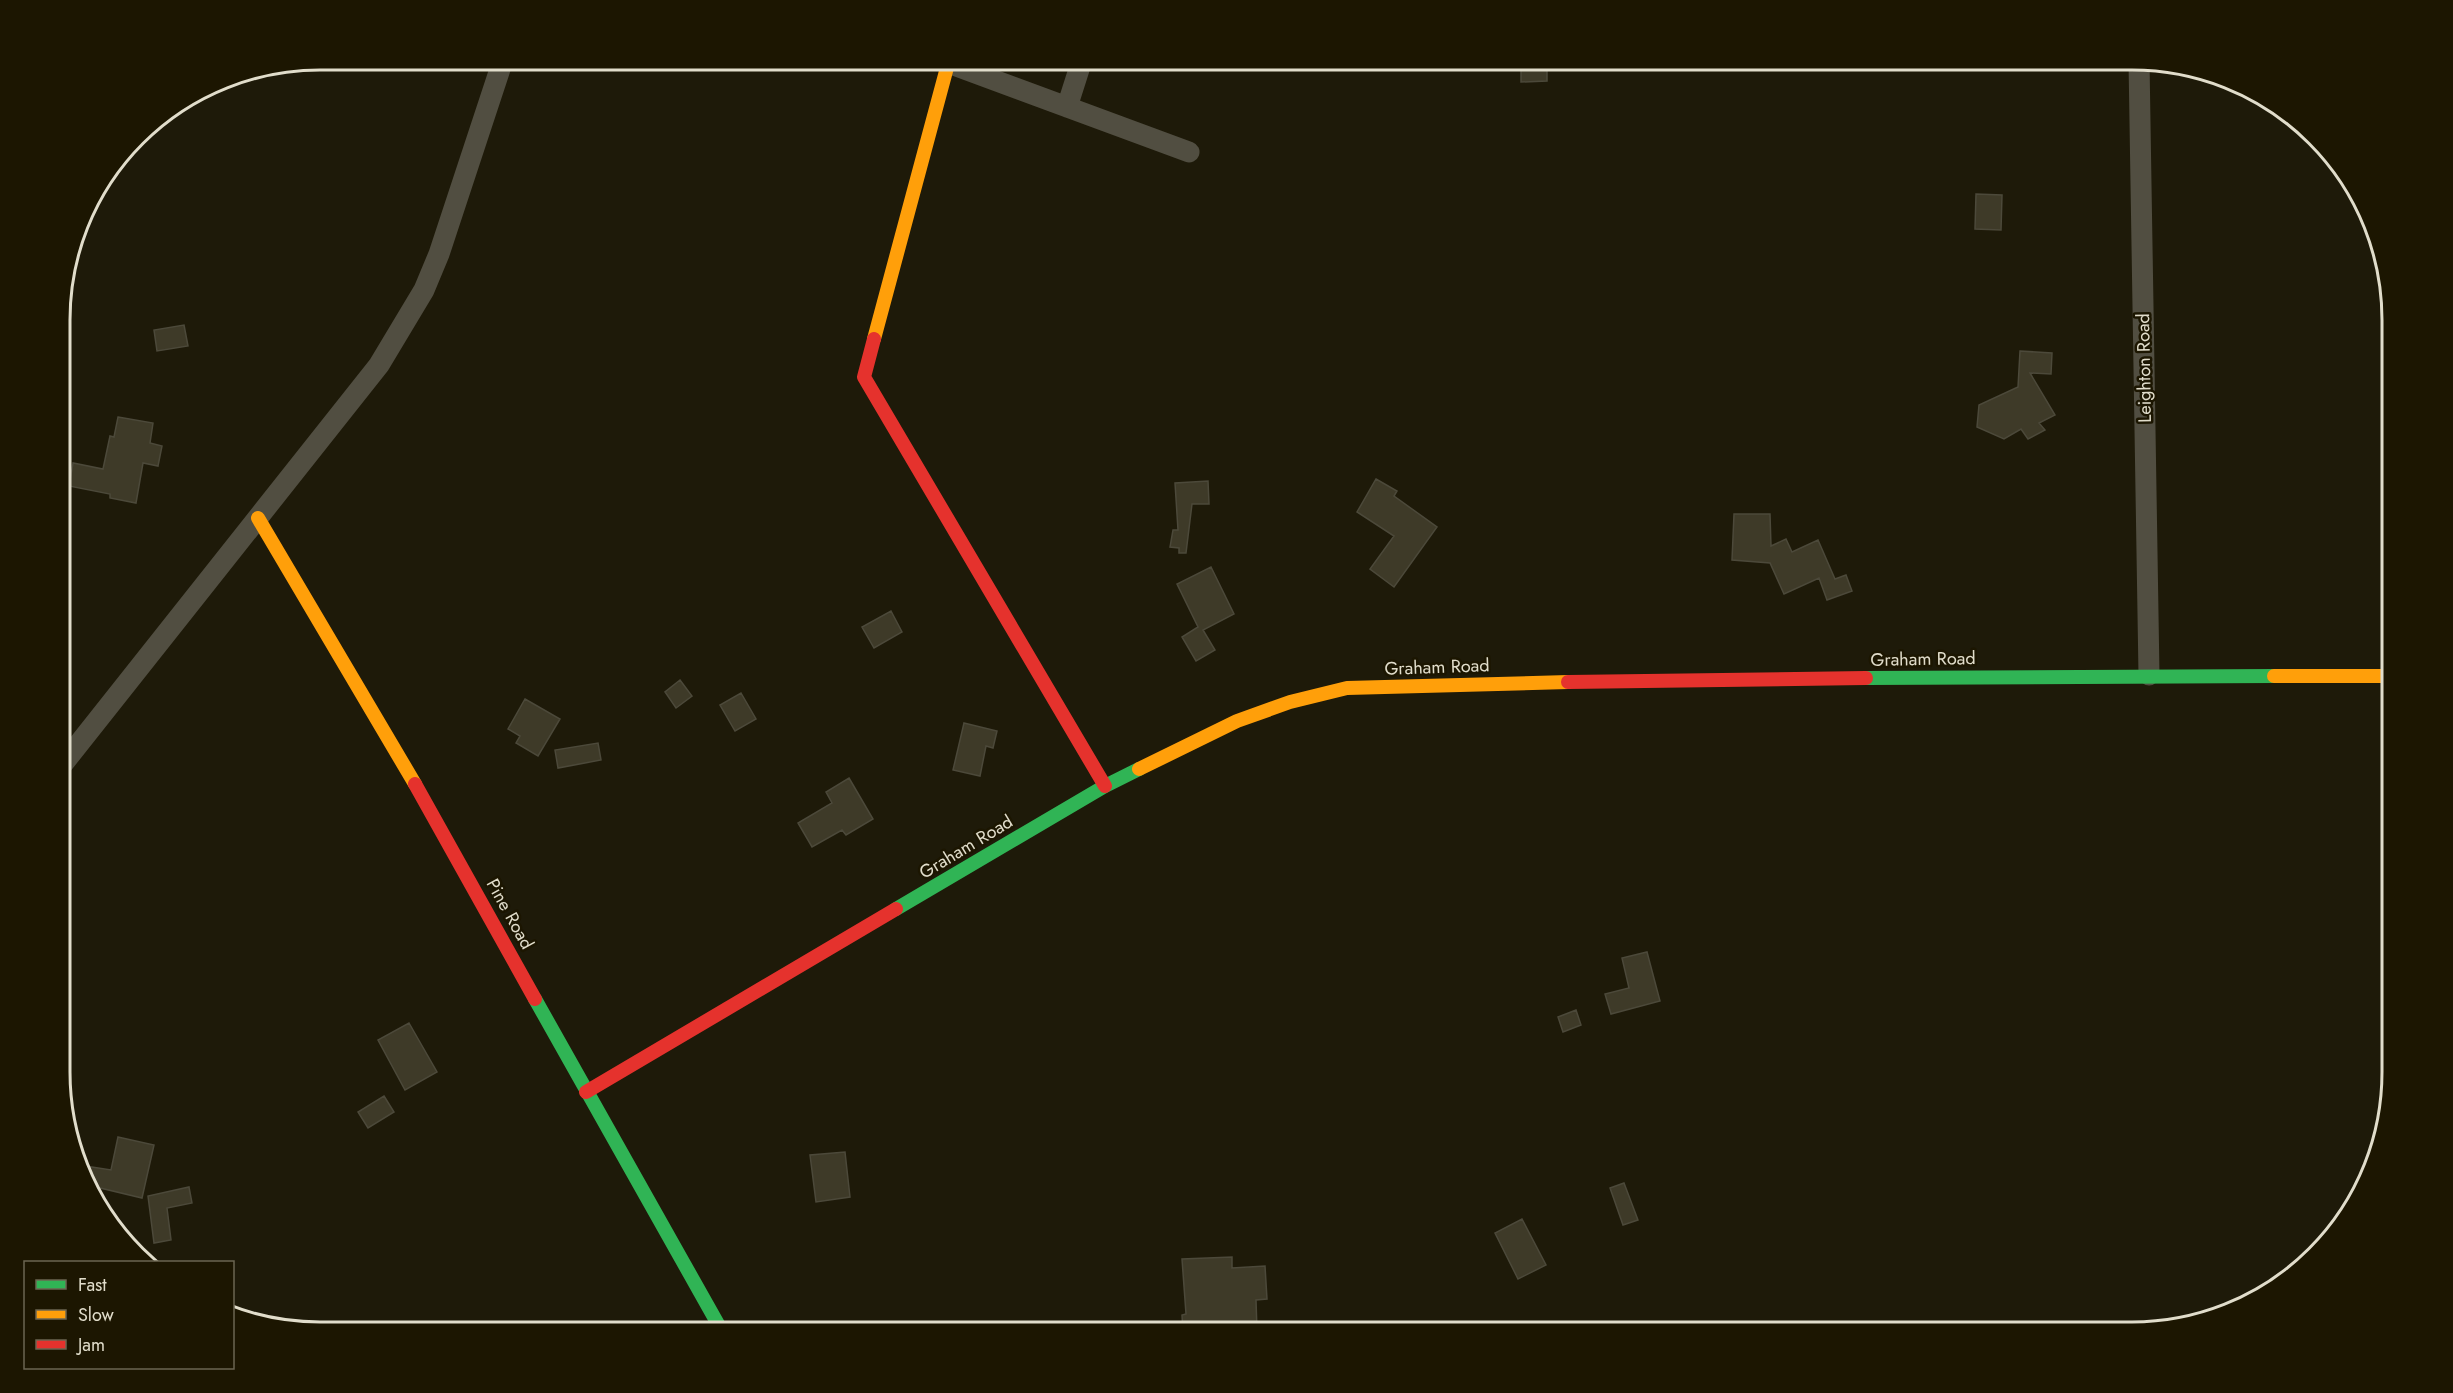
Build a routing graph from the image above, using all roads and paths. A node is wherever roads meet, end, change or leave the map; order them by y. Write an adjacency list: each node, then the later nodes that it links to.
1 (500, 70): 8 (street)
2 (946, 70): 12 (street)
3 (971, 70): 6 (street)
4 (1079, 70): 6 (street)
5 (2139, 70): 9 (street, Leighton Road)
6 (1067, 107): 7 (street)
7 (1189, 153)
8 (258, 518): 11 (street); 13 (street, Pine Road)
9 (2149, 675): 10 (street, Graham Road); 12 (street, Graham Road)
10 (2382, 676)
11 (70, 755)
12 (1105, 786): 13 (street, Graham Road)
13 (586, 1092): 14 (street, Pine Road)
14 (717, 1322)

